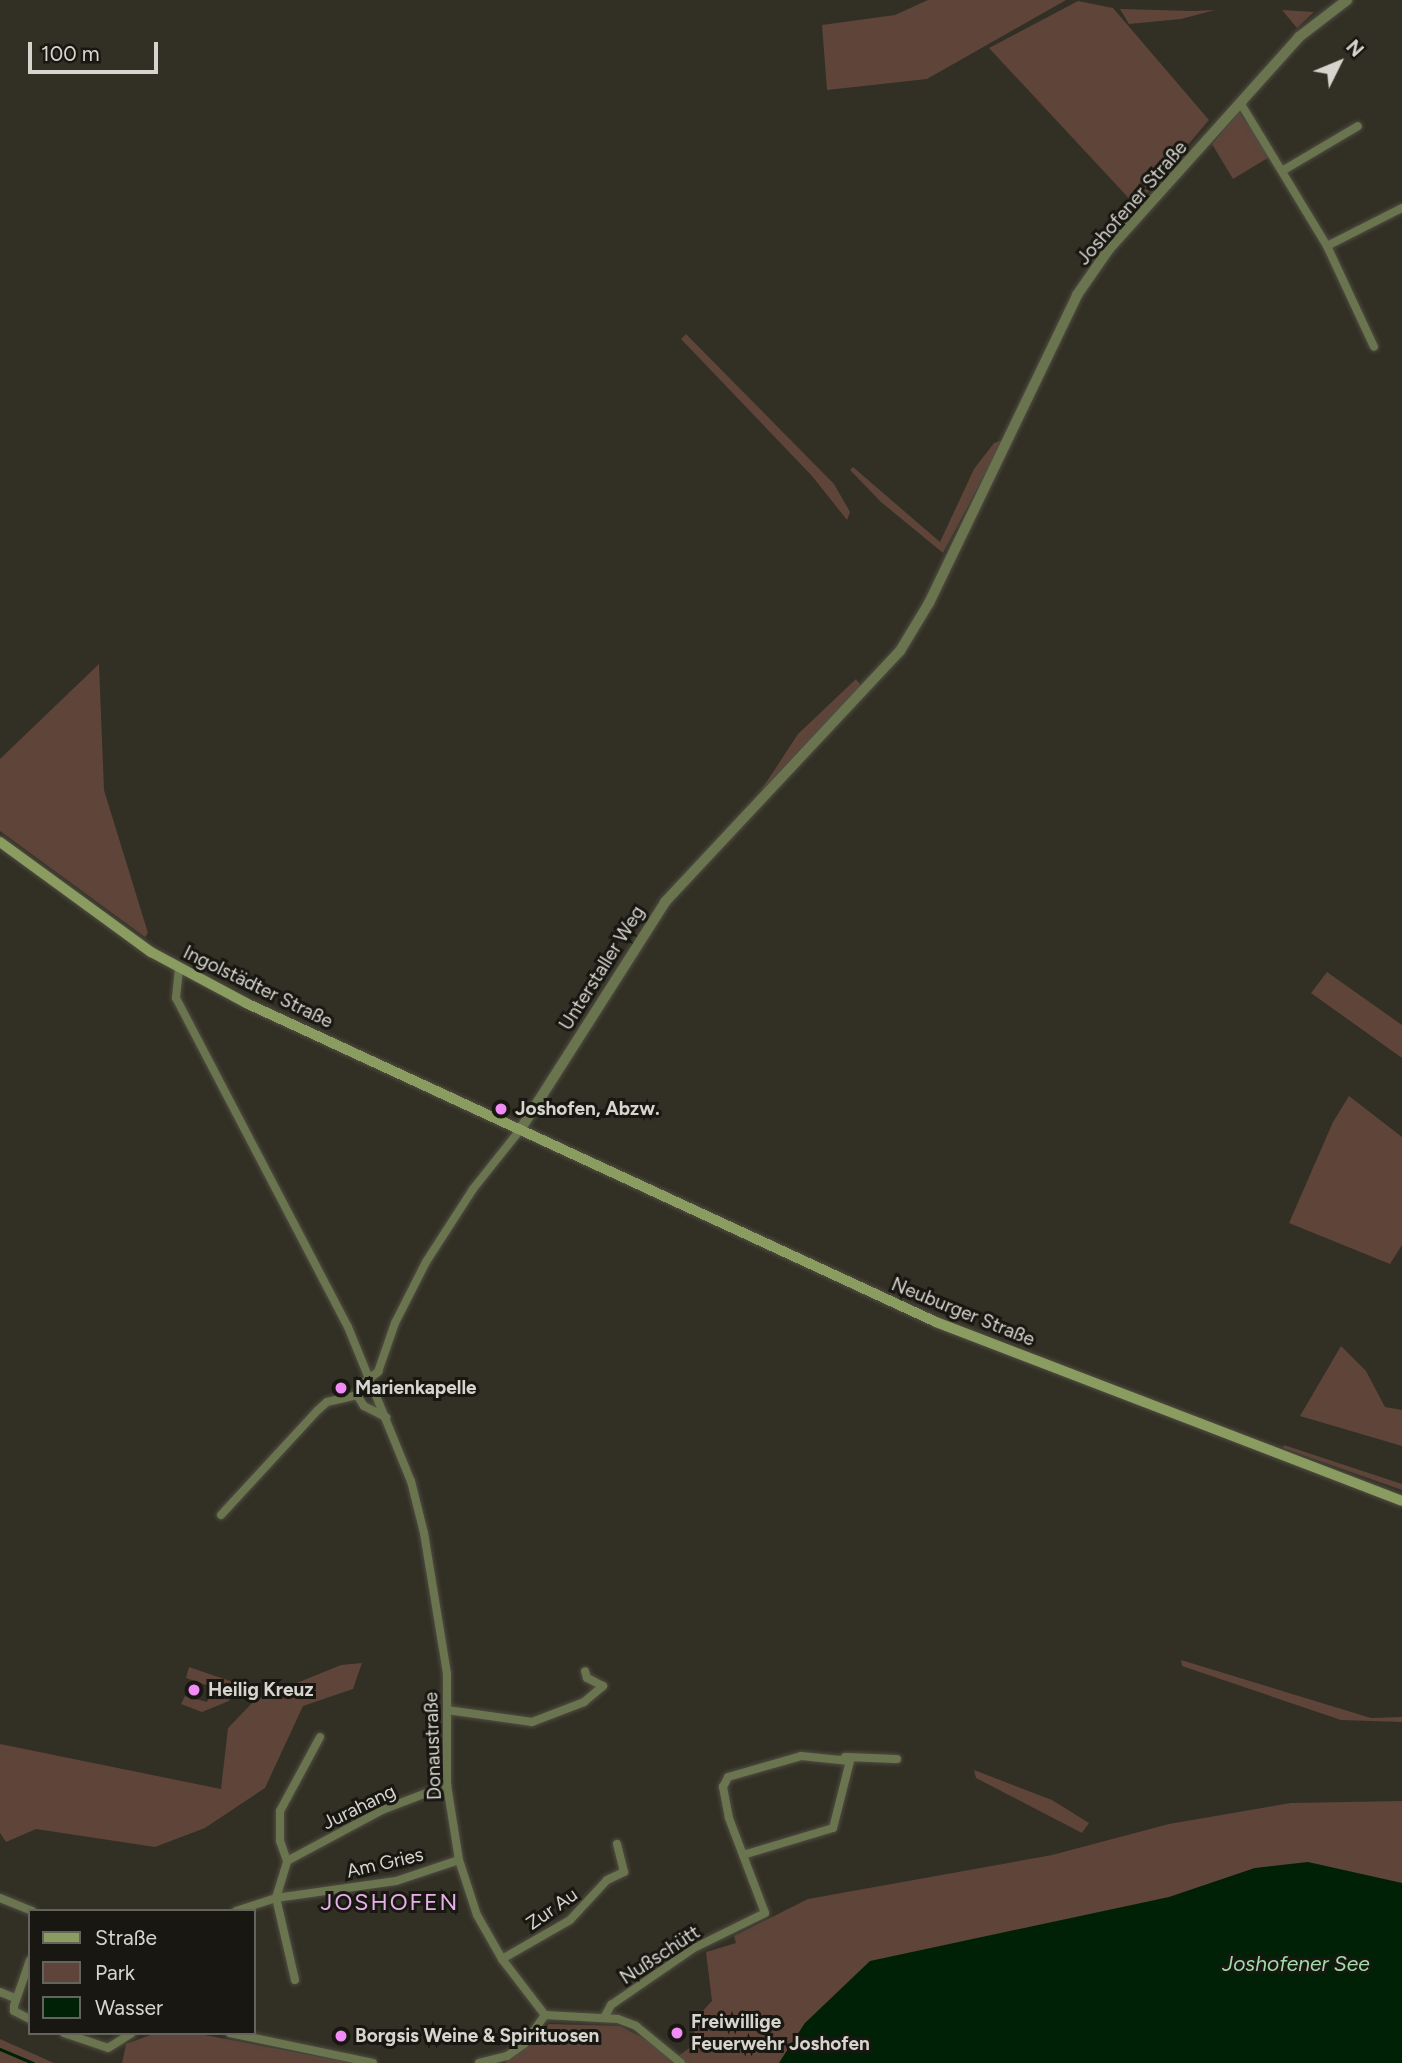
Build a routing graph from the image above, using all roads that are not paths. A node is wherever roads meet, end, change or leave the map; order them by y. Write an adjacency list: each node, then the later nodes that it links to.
1 (1348, 0): 2 (street, Joshofener Straße)
2 (1241, 104): 4 (street); 8 (street, Joshofener Straße)
3 (1358, 126): 4 (street)
4 (1283, 171): 6 (street)
5 (1402, 208): 6 (street)
6 (1327, 246): 7 (street)
7 (1374, 347)
8 (920, 618): 11 (street, Unterstaller Weg)
9 (0, 842): 10 (main road, Ingolstädter Straße)
10 (179, 969): 11 (main road, Ingolstädter Straße); 12 (street)
11 (520, 1130): 12 (street, Unterstaller Weg); 15 (main road, Neuburger Straße)
12 (371, 1378): 13 (street, Unterstaller Weg); 14 (street)
13 (357, 1395): 14 (street); 16 (street)
14 (386, 1417): 18 (street, Donaustraße)
15 (1402, 1501)
16 (220, 1515)
17 (585, 1671): 18 (street)
18 (447, 1710): 22 (street, Donaustraße)
19 (320, 1737): 26 (street)
20 (845, 1758): 21 (street, Nußschütt); 24 (street); 24 (street, Nußschütt)
21 (897, 1759)
22 (447, 1785): 25 (street, Donaustraße); 26 (street, Jurahang)
23 (617, 1844): 31 (street, Zur Au)
24 (743, 1855): 37 (street, Nußschütt)
25 (459, 1860): 28 (street, Am Gries); 31 (street, Donaustraße)
26 (287, 1861): 28 (street)
27 (0, 1898): 29 (street)
28 (276, 1898): 30 (street, Am Gries); 33 (street)
29 (28, 1909)
30 (242, 1909)
31 (502, 1959): 36 (street, Donaustraße)
32 (28, 1965): 35 (street)
33 (295, 1980)
34 (0, 1992): 35 (street)
35 (15, 1998): 38 (street)
36 (545, 2015): 37 (street); 43 (street)
37 (606, 2015): 44 (street)
38 (28, 2018)
39 (70, 2035): 40 (street)
40 (129, 2035)
41 (240, 2035): 42 (street)
42 (373, 2063)
43 (479, 2063)
44 (681, 2063)

